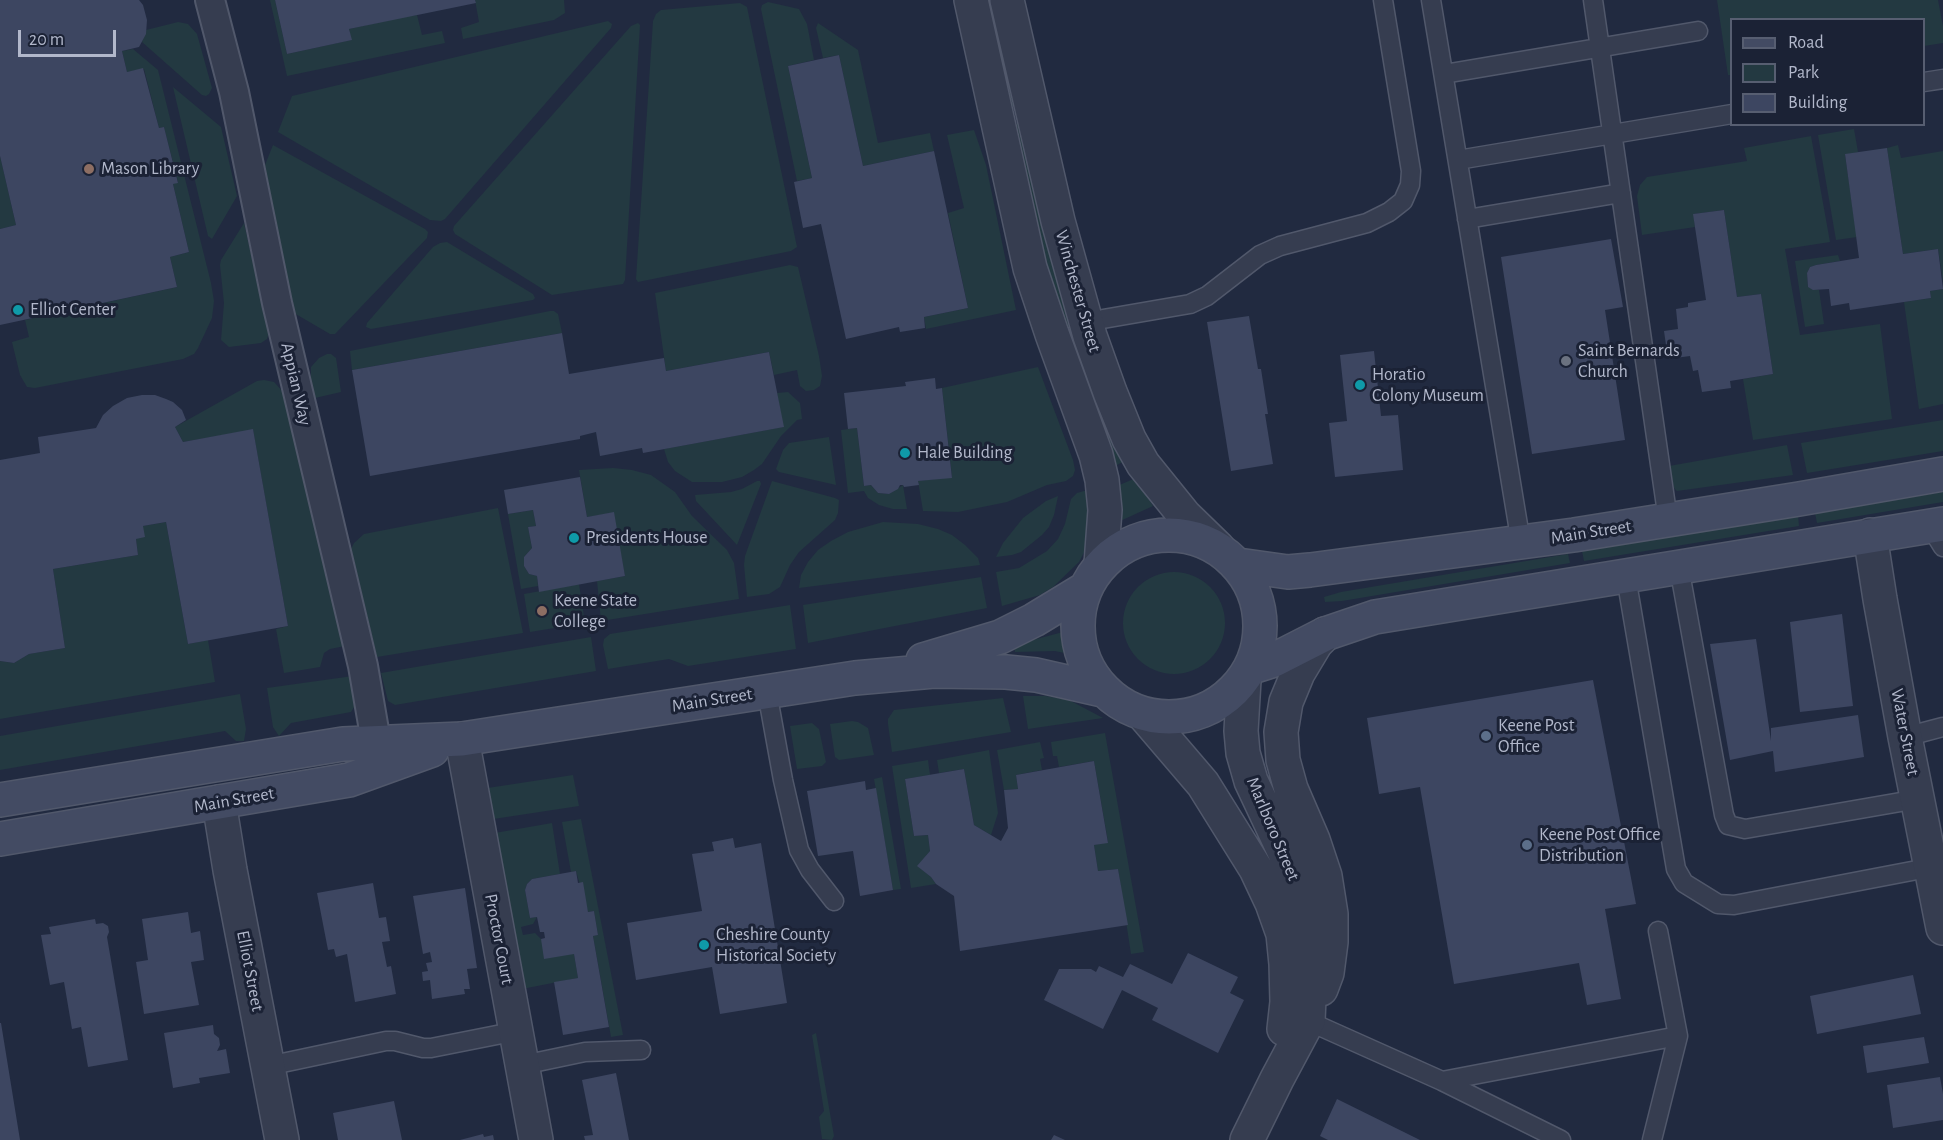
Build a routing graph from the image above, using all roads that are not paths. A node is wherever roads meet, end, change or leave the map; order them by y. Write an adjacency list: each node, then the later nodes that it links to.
1 (210, 0): 36 (street, Appian Way)
2 (971, 0): 25 (street, Winchester Street)
3 (1007, 0): 23 (street, Winchester Street)
4 (1383, 0): 17 (lane)
5 (1431, 0): 9 (lane)
6 (1593, 0): 8 (lane)
7 (1698, 31): 8 (lane)
8 (1600, 48): 9 (lane); 13 (lane)
9 (1444, 74): 14 (lane)
10 (1943, 79): 11 (lane)
11 (1925, 82)
12 (1730, 114): 13 (lane)
13 (1612, 134): 14 (lane); 15 (lane)
14 (1458, 160): 16 (lane)
15 (1621, 194): 16 (lane); 19 (lane)
16 (1467, 219): 22 (lane)
17 (1103, 319)
18 (1943, 474): 19 (main road, Main Street)
19 (1668, 520): 22 (main road, Main Street)
20 (1939, 533): 21 (main road)
21 (1870, 535): 24 (main road); 34 (street, Water Street)
22 (1521, 543): 23 (main road, Main Street)
23 (1228, 557): 25 (main road); 28 (main road)
24 (1679, 567): 26 (main road); 37 (lane)
25 (1093, 576): 29 (main road, Main Street); 30 (main road)
26 (1626, 577): 27 (main road); 41 (lane)
27 (1325, 634): 28 (main road); 45 (street)
28 (1248, 673): 32 (main road); 45 (street, Marlboro Street)
29 (855, 678): 30 (main road, Main Street); 31 (main road, Main Street)
30 (1102, 690): 32 (main road)
31 (767, 692): 35 (main road, Main Street); 42 (lane)
32 (1144, 715): 51 (street, Marlboro Street)
33 (1943, 727): 34 (lane)
34 (1905, 737): 37 (street, Water Street)
35 (462, 739): 36 (main road, Main Street); 46 (street, Proctor Court)
36 (378, 756): 38 (main road, Main Street); 39 (main road, Main Street)
37 (1918, 799): 41 (street, Water Street)
38 (0, 800)
39 (219, 802): 40 (main road, Main Street); 50 (street, Elliot Street)
40 (0, 839)
41 (1937, 866): 43 (street, Water Street)
42 (834, 901)
43 (1943, 928)
44 (1658, 931): 47 (lane)
45 (1308, 1021): 51 (street, Marlboro Street); 52 (lane)
46 (517, 1031): 49 (street, Proctor Court); 50 (lane)
47 (1678, 1036): 52 (lane); 57 (lane)
48 (641, 1050): 49 (lane)
49 (523, 1065): 54 (street, Proctor Court)
50 (268, 1066): 53 (street, Elliot Street)
51 (1277, 1079): 55 (street, Marlboro Street)
52 (1442, 1081): 56 (lane)
53 (282, 1140)
54 (537, 1140)
55 (1247, 1140)
56 (1561, 1140)
57 (1652, 1140)

